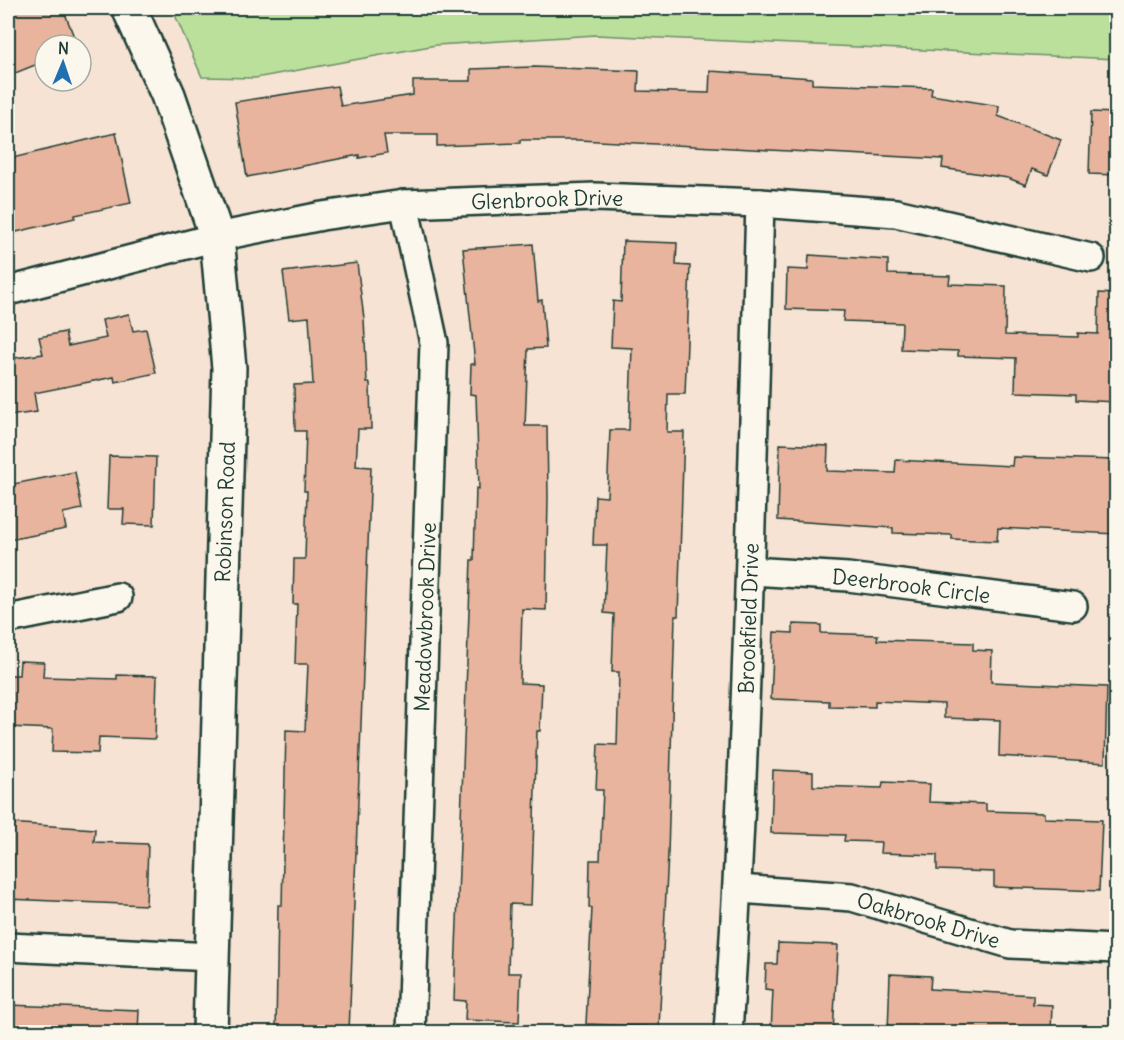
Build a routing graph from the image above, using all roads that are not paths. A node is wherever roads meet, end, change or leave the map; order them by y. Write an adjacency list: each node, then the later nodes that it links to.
1 (129, 8): 4 (street, Robinson Road)
2 (760, 203): 3 (street, Glenbrook Drive); 5 (street, Glenbrook Drive); 7 (street, Brookfield Drive)
3 (404, 204): 4 (street, Glenbrook Drive); 16 (street, Meadowbrook Drive)
4 (217, 237): 6 (street, Glenbrook Drive); 14 (street, Robinson Road)
5 (1090, 258)
6 (8, 291)
7 (750, 571): 9 (street, Deerbrook Circle); 11 (street, Brookfield Drive)
8 (118, 597): 10 (street)
9 (1073, 606)
10 (8, 619)
11 (738, 889): 13 (street, Oakbrook Drive); 17 (street, Brookfield Drive)
12 (8, 947): 14 (street)
13 (1116, 949)
14 (212, 957): 15 (street, Robinson Road)
15 (210, 1032)
16 (411, 1032)
17 (728, 1032)

